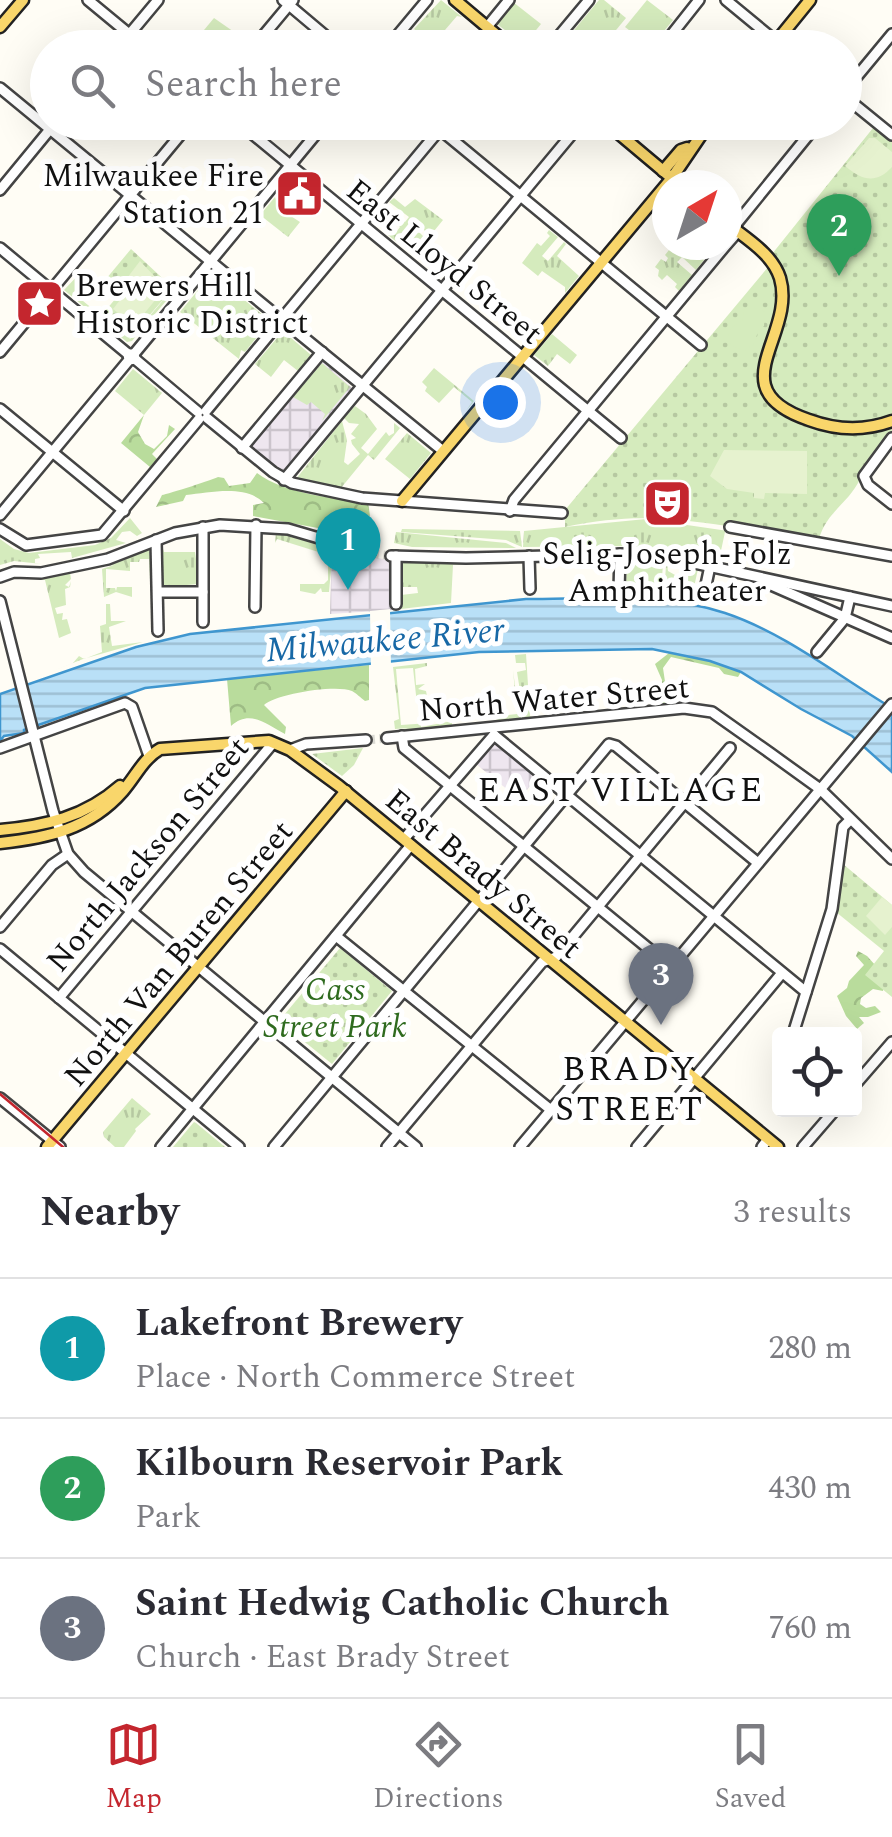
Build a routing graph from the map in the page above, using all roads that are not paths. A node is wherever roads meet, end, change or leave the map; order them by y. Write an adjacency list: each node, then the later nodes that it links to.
1 (23, 0): 13 (main road)
2 (88, 0): 14 (street)
3 (158, 0): 15 (street)
4 (427, 0): 18 (street)
5 (455, 0): 12 (main road)
6 (509, 0): 12 (street)
7 (589, 0): 20 (street)
8 (700, 0): 21 (street)
9 (726, 0): 22 (street)
10 (810, 0): 23 (main road)
11 (288, 2): 16 (street); 17 (street)
12 (487, 27): 19 (main road)
13 (0, 28)
14 (125, 30)
15 (133, 30)
16 (267, 30)
17 (320, 30)
18 (403, 30)
19 (490, 30)
20 (565, 30)
21 (675, 30)
22 (760, 30)
23 (788, 30)
24 (892, 34): 25 (street)
25 (862, 72)
26 (0, 88): 27 (street)
27 (30, 110)
28 (862, 110): 29 (street)
29 (892, 136)
30 (41, 140): 44 (street)
31 (69, 140): 45 (street)
32 (176, 140): 45 (street)
33 (259, 140): 41 (street, East Lloyd Street)
34 (311, 140): 41 (street)
35 (427, 140): 49 (street)
36 (456, 140): 46 (street)
37 (567, 140): 46 (street)
38 (626, 140): 42 (main road)
39 (696, 140): 43 (main road)
40 (805, 140): 48 (street)
41 (290, 166): 49 (street, East Lloyd Street); 53 (street)
42 (662, 170)
43 (677, 170)
44 (0, 190)
45 (131, 195): 53 (street); 56 (street)
46 (520, 196): 54 (street); 55 (street)
47 (652, 202): 54 (main road)
48 (742, 217)
49 (361, 224): 55 (street, East Lloyd Street); 58 (street)
50 (742, 236): 68 (main road)
51 (0, 248): 56 (street)
52 (714, 260): 57 (street)
53 (211, 261): 58 (street); 63 (street)
54 (601, 262): 57 (street); 62 (main road)
55 (442, 290): 62 (street, East Lloyd Street); 64 (street)
56 (51, 291): 60 (street); 63 (street)
57 (667, 317): 59 (street); 66 (street)
58 (282, 320): 61 (street); 67 (street)
59 (701, 344)
60 (0, 352)
61 (322, 352): 64 (street); 71 (street)
62 (522, 356): 66 (street, East Lloyd Street); 73 (main road)
63 (132, 357): 67 (street); 72 (street)
64 (362, 386): 73 (street); 74 (street)
65 (0, 410): 72 (street)
66 (588, 410): 69 (street, East Lloyd Street); 78 (street)
67 (202, 415): 71 (street); 77 (street)
68 (892, 421)
69 (622, 438)
70 (892, 438): 76 (street)
71 (242, 448): 74 (street)
72 (52, 452): 77 (street); 80 (street)
73 (443, 452): 75 (main road)
74 (284, 480): 75 (street)
75 (402, 501): 78 (street)
76 (892, 504)
77 (124, 511): 84 (street)
78 (510, 511): 79 (street)
79 (562, 513)
80 (0, 515)
81 (256, 525): 82 (street); 86 (street); 102 (street)
82 (202, 527): 85 (street); 95 (street)
83 (730, 527): 89 (street)
84 (0, 529)
85 (156, 540): 91 (street); 94 (street)
86 (370, 554)
87 (620, 554): 88 (street); 90 (street); 96 (street)
88 (529, 556): 93 (street); 100 (street)
89 (892, 556)
90 (710, 566): 92 (street); 98 (street)
91 (0, 577)
92 (755, 577): 97 (street); 103 (street)
93 (530, 589)
94 (158, 592): 95 (street); 105 (street)
95 (203, 592): 104 (street)
96 (619, 592)
97 (850, 597): 101 (street); 103 (street)
98 (702, 599)
99 (0, 602): 110 (street)
100 (396, 604)
101 (892, 606)
102 (254, 607)
103 (845, 618): 106 (street); 107 (street)
104 (203, 622)
105 (158, 630)
106 (892, 638)
107 (817, 652)
108 (892, 704): 121 (street)
109 (494, 731): 111 (street, North Water Street); 120 (street); 121 (street, North Water Street); 123 (street)
110 (33, 732): 115 (street); 118 (street); 126 (street)
111 (402, 736): 112 (street, North Water Street); 120 (street)
112 (387, 738)
113 (366, 740): 117 (street)
114 (273, 742): 117 (main road); 118 (main road); 138 (street, North Jackson Street)
115 (0, 748)
116 (730, 748): 124 (street)
117 (293, 752): 122 (main road, East Brady Street)
118 (149, 756): 119 (main road)
119 (132, 777): 126 (main road); 128 (main road)
120 (450, 785): 129 (street); 131 (street)
121 (820, 789): 125 (street, North Water Street); 135 (street)
122 (346, 792): 129 (main road, East Brady Street); 144 (main road, North Van Buren Street)
123 (566, 794): 124 (street); 131 (street); 133 (street)
124 (685, 803): 133 (street); 135 (street)
125 (850, 820): 134 (street, North Water Street); 148 (street)
126 (56, 821): 127 (main road); 128 (street)
127 (0, 830)
128 (61, 834): 130 (main road); 132 (street)
129 (408, 842): 136 (main road, East Brady Street); 141 (street)
130 (0, 843)
131 (523, 846): 136 (street); 137 (street)
132 (68, 854): 138 (street); 140 (street)
133 (641, 856): 137 (street); 139 (street)
134 (892, 859)
135 (758, 863): 139 (street)
136 (479, 901): 143 (main road, East Brady Street); 147 (street)
137 (598, 907): 143 (street); 145 (street)
138 (132, 912): 144 (street); 149 (street, North Jackson Street)
139 (713, 916): 145 (street); 146 (street)
140 (0, 927)
141 (336, 936): 147 (street); 150 (street)
142 (0, 949): 149 (street)
143 (550, 959): 151 (main road, East Brady Street); 154 (street)
144 (199, 967): 150 (street); 155 (main road, North Van Buren Street)
145 (671, 967): 151 (street)
146 (782, 973): 148 (street); 160 (street)
147 (404, 990): 154 (street); 158 (street)
148 (806, 992): 152 (street)
149 (60, 998): 155 (street)
150 (265, 1022): 158 (street); 162 (street)
151 (625, 1022): 160 (main road, East Brady Street); 163 (street)
152 (795, 1027)
153 (892, 1042): 156 (street)
154 (472, 1045): 163 (street); 165 (street)
155 (126, 1054): 162 (street); 167 (main road, North Van Buren Street)
156 (881, 1054): 157 (street); 159 (street)
157 (892, 1063)
158 (332, 1077): 165 (street); 170 (street)
159 (862, 1077)
160 (694, 1078): 166 (main road, East Brady Street); 174 (street)
161 (0, 1098): 167 (street)
162 (193, 1109): 168 (street); 169 (street)
163 (551, 1110): 173 (street)
164 (829, 1117): 175 (street)
165 (399, 1133): 171 (street); 172 (street)
166 (769, 1144)
167 (53, 1145)
168 (161, 1147)
169 (239, 1147)
170 (274, 1147)
171 (388, 1147)
172 (416, 1147)
173 (520, 1147)
174 (637, 1147)
175 (803, 1147)

